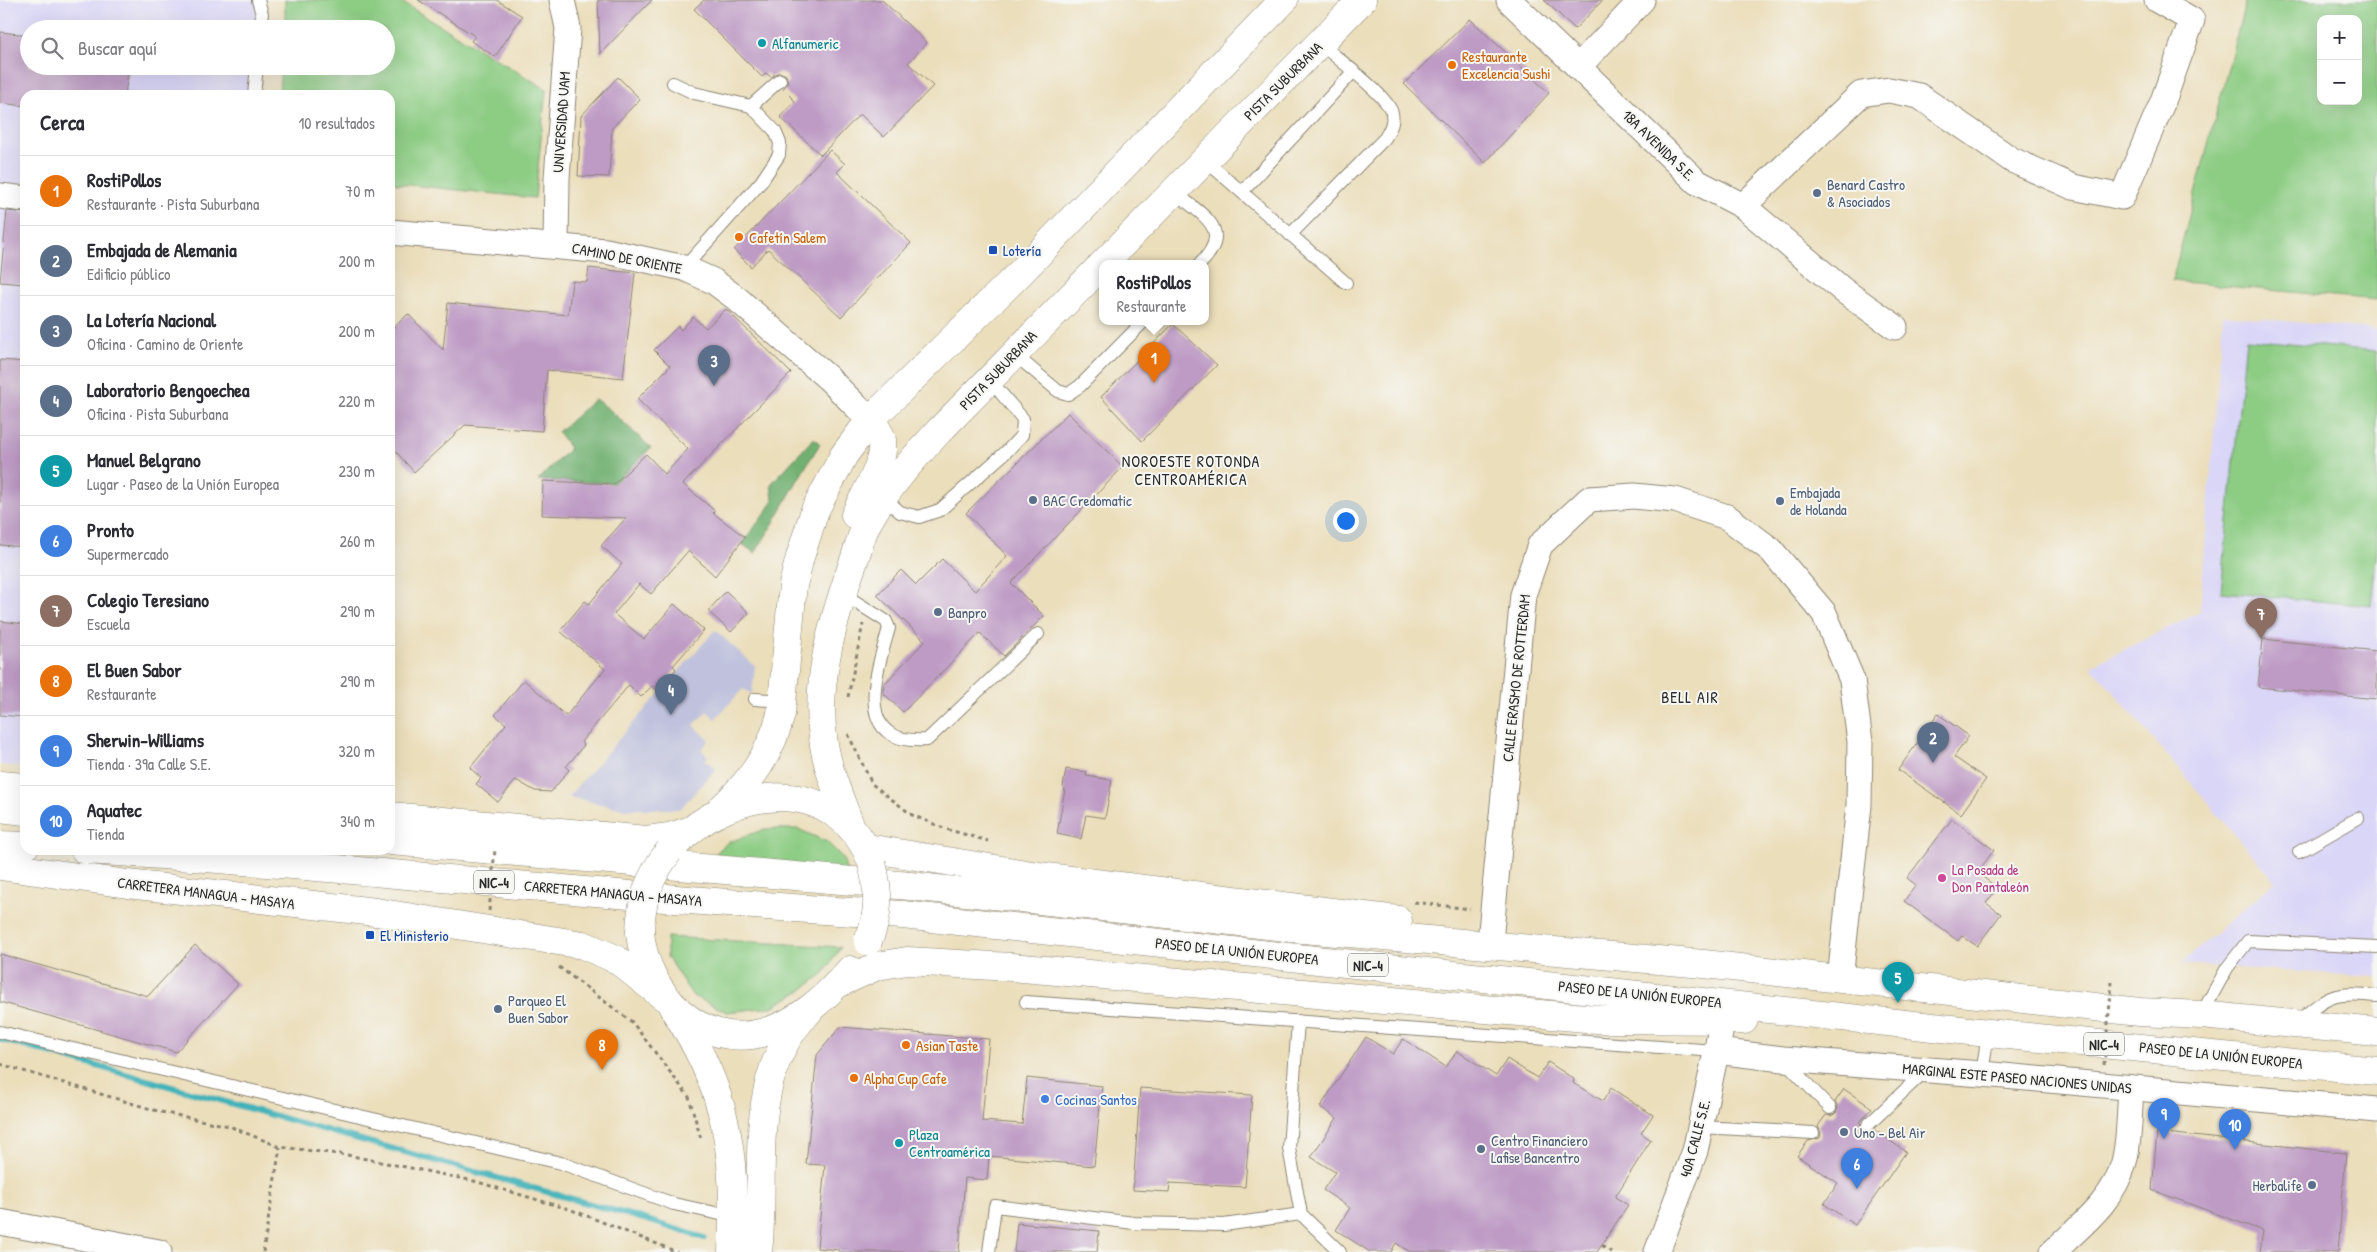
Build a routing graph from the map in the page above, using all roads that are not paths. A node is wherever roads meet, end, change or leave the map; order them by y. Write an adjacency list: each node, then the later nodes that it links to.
1 (258, 0): 8 (lane)
2 (562, 0): 25 (street, UNIVERSIDAD UAM)
3 (1284, 0): 35 (main road)
4 (1362, 0): 9 (main road, PISTA SUBURBANA)
5 (1509, 0): 10 (street, 18A AVENIDA S.E.)
6 (1642, 0): 10 (street)
7 (2157, 0): 22 (street)
8 (261, 20)
9 (1320, 43): 11 (lane); 17 (main road, PISTA SUBURBANA)
10 (1578, 67): 22 (street, 18A AVENIDA S.E.)
11 (1353, 72): 19 (lane); 24 (lane)
12 (256, 75): 15 (lane)
13 (780, 80): 16 (lane)
14 (673, 84): 16 (lane)
15 (255, 90)
16 (751, 106): 28 (lane)
17 (1205, 160): 18 (main road, PISTA SUBURBANA); 19 (lane)
18 (1175, 192): 26 (main road, PISTA SUBURBANA); 27 (lane)
19 (1242, 192): 24 (lane)
20 (0, 196): 21 (street)
21 (20, 198)
22 (1743, 206): 32 (street, 18A AVENIDA S.E.)
23 (395, 232): 25 (street, CAMINO DE ORIENTE)
24 (1290, 235): 30 (lane)
25 (556, 245): 28 (street, CAMINO DE ORIENTE)
26 (1107, 260)
27 (1203, 260)
28 (684, 268): 35 (street, CAMINO DE ORIENTE)
29 (1099, 268): 33 (main road, PISTA SUBURBANA)
30 (1346, 283)
31 (1140, 325): 33 (lane)
32 (1895, 327)
33 (1014, 354): 34 (main road, PISTA SUBURBANA)
34 (989, 379): 36 (main road, PISTA SUBURBANA); 36 (lane)
35 (870, 420): 39 (main road); 41 (main road)
36 (883, 497): 37 (main road, PISTA SUBURBANA)
37 (843, 594): 38 (lane); 39 (main road, PISTA SUBURBANA)
38 (1038, 634)
39 (829, 636): 53 (main road, PISTA SUBURBANA)
40 (755, 699): 41 (lane)
41 (782, 701): 46 (main road)
42 (0, 785): 43 (main road)
43 (20, 787)
44 (0, 808): 45 (main road)
45 (20, 810)
46 (718, 811): 49 (main road); 53 (main road)
47 (395, 816): 49 (main road)
48 (2358, 818): 54 (lane)
49 (688, 831): 64 (main road, bridge)
50 (395, 841): 60 (main road, PASEO DE LA UNIÓN EUROPEA / NIC-4)
51 (0, 845): 52 (main road)
52 (20, 846)
53 (863, 846): 58 (main road, PASEO DE LA UNIÓN EUROPEA); 62 (main road, PISTA SUBURBANA, bridge)
54 (2299, 852)
55 (171, 855): 57 (main road, CARRETERA MANAGUA - MASAYA / NIC-4)
56 (0, 866): 64 (main road, CARRETERA MANAGUA - MASAYA)
57 (902, 915): 66 (main road, PASEO DE LA UNIÓN EUROPEA / NIC-4)
58 (1492, 921): 60 (main road, PASEO DE LA UNIÓN EUROPEA); 61 (street, CALLE ERASMO DE ROTTERDAM)
59 (2377, 947): 67 (lane)
60 (1704, 964): 61 (main road, PASEO DE LA UNIÓN EUROPEA / NIC-4)
61 (1840, 979): 67 (main road, PASEO DE LA UNIÓN EUROPEA / NIC-4)
62 (828, 992): 64 (main road, CARRETERA MANAGUA - MASAYA); 69 (main road); 88 (main road)
63 (2377, 996): 70 (lane)
64 (669, 1002): 86 (main road)
65 (1026, 1002): 68 (lane)
66 (1834, 1015): 69 (main road); 73 (main road, PASEO DE LA UNIÓN EUROPEA / NIC-4)
67 (2201, 1015): 70 (main road, PASEO DE LA UNIÓN EUROPEA / NIC-4)
68 (1298, 1020): 74 (lane); 85 (lane)
69 (1723, 1021): 74 (street, 40A CALLE S.E.)
70 (2294, 1025): 72 (main road, PASEO DE LA UNIÓN EUROPEA / NIC-4)
71 (0, 1032): 86 (lane)
72 (2377, 1032)
73 (1988, 1033): 77 (main road, PASEO DE LA UNIÓN EUROPEA / NIC-4); 78 (lane)
74 (1716, 1051): 75 (street, MARGINAL ESTE PASEO NACIONES UNIDAS); 83 (street, 40A CALLE S.E.)
75 (1783, 1059): 76 (street, MARGINAL ESTE PASEO NACIONES UNIDAS); 80 (lane)
76 (1926, 1070): 78 (street, MARGINAL ESTE PASEO NACIONES UNIDAS); 82 (lane)
77 (2376, 1071)
78 (1982, 1074): 79 (street, MARGINAL ESTE PASEO NACIONES UNIDAS)
79 (2131, 1089): 81 (street, MARGINAL ESTE PASEO NACIONES UNIDAS); 94 (street)
80 (1830, 1108)
81 (2377, 1110)
82 (1868, 1125)
83 (1699, 1128): 84 (lane); 93 (street, 40A CALLE S.E.)
84 (1813, 1133)
85 (1300, 1214): 91 (lane); 92 (lane)
86 (734, 1217): 90 (main road)
87 (0, 1222): 89 (street)
88 (760, 1250)
89 (159, 1252)
90 (732, 1252)
91 (988, 1252)
92 (1340, 1252)
93 (1657, 1252)
94 (2053, 1252)

